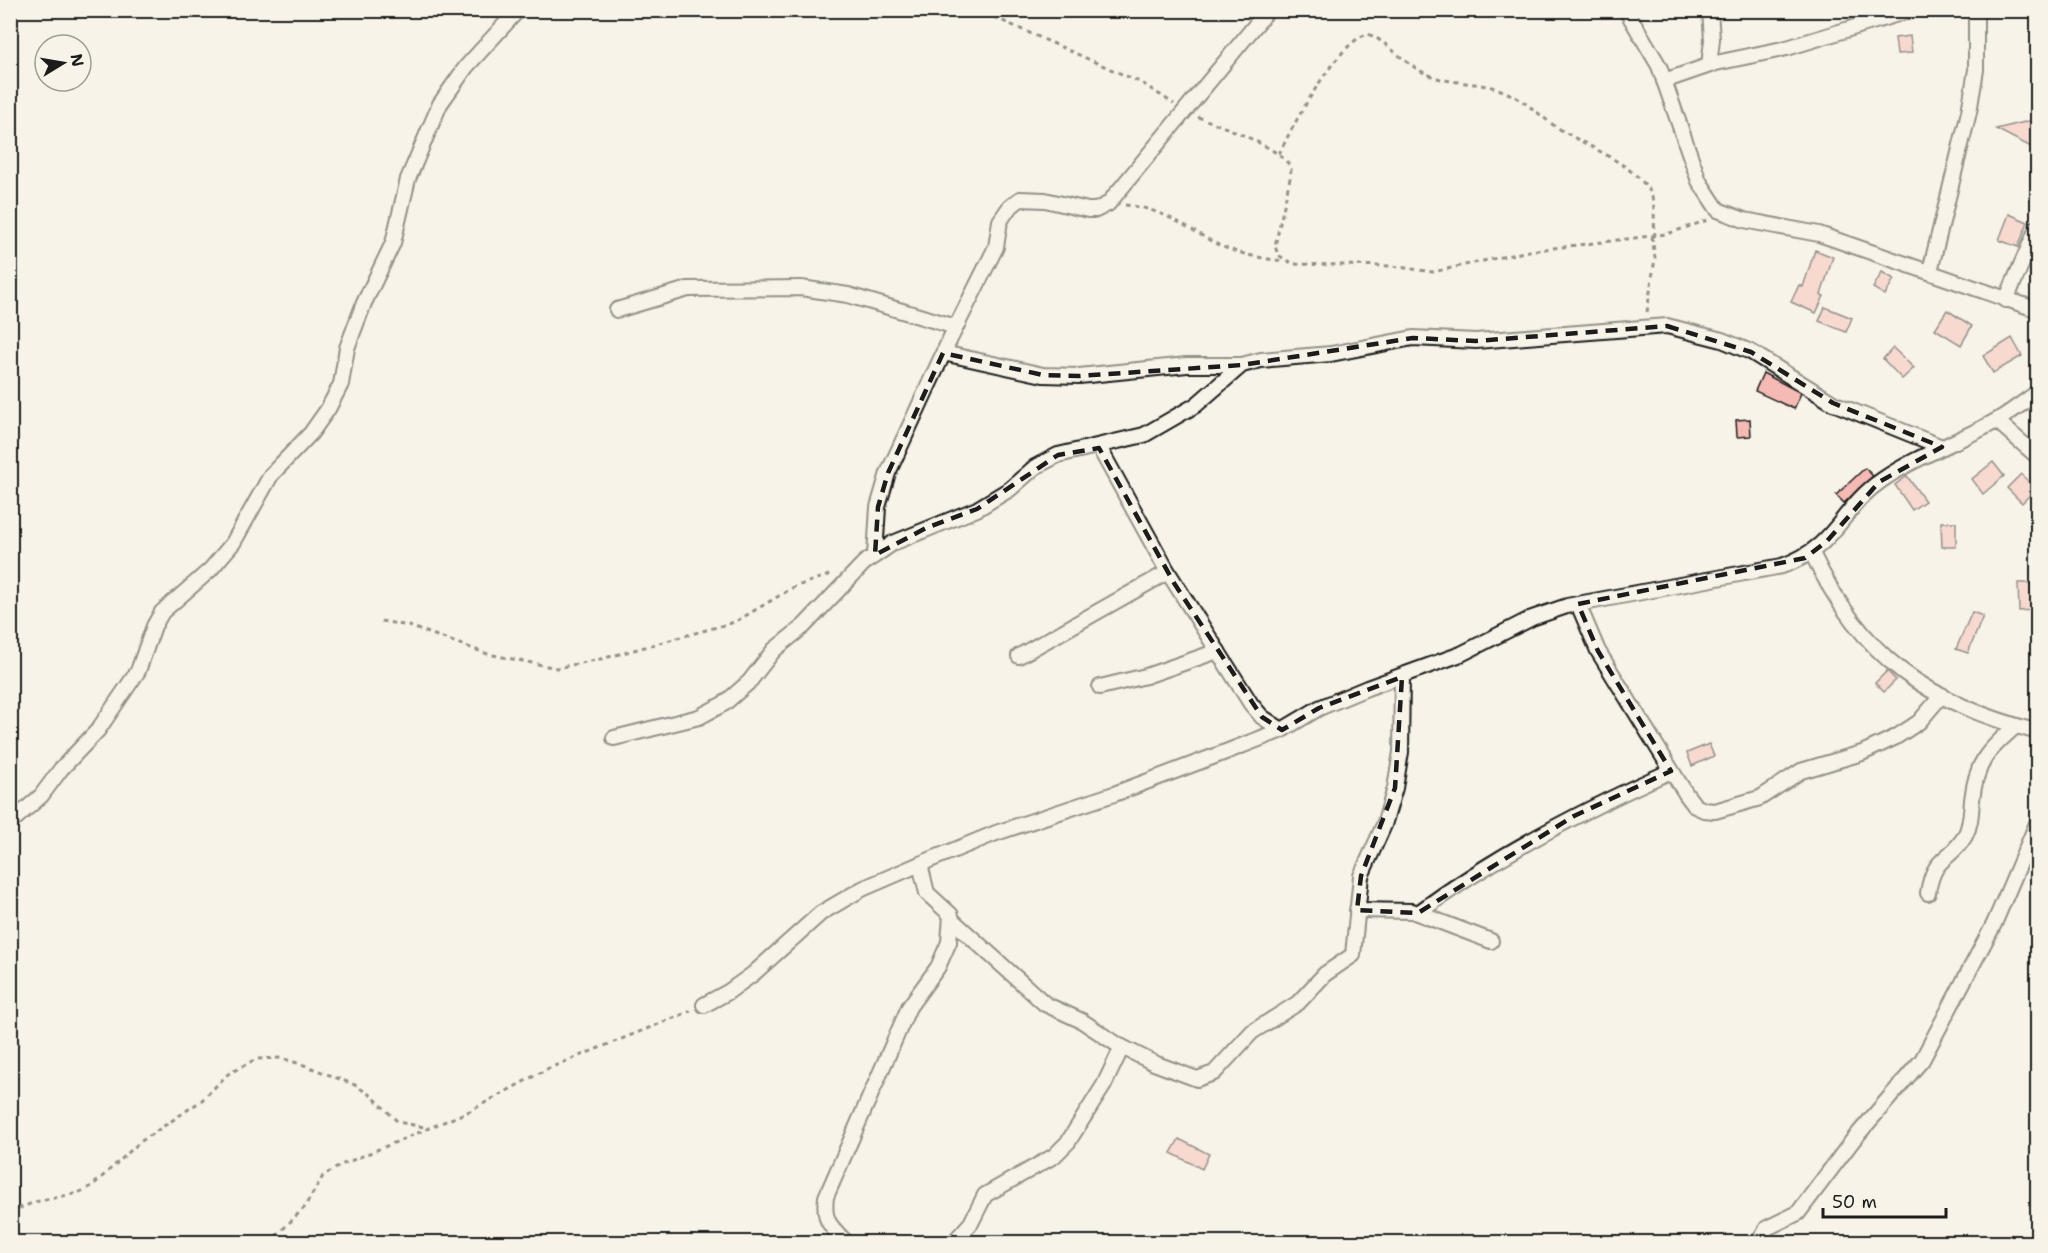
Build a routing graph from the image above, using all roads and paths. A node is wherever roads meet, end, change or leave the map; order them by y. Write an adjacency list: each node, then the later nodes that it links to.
1 (518, 10): 47 (street)
2 (978, 10): 10 (path)
3 (1268, 10): 10 (street)
4 (1626, 10): 9 (street)
5 (1710, 10): 8 (street)
6 (1911, 10): 8 (street)
7 (1976, 10): 17 (street)
8 (1709, 65): 9 (street)
9 (1664, 81): 13 (street)
10 (1184, 111): 11 (path); 12 (street)
11 (1279, 154): 15 (path); 16 (path)
12 (1108, 204): 16 (path); 21 (street)
13 (1723, 213): 15 (path); 17 (street)
14 (2037, 226): 18 (street)
15 (1653, 237): 16 (path); 22 (path)
16 (1285, 261)
17 (1930, 271): 18 (street)
18 (2006, 300): 20 (street)
19 (617, 310): 21 (street)
20 (2037, 310)
21 (956, 327): 23 (street)
22 (1642, 327): 24 (street); 28 (street)
23 (943, 353): 24 (street); 31 (street)
24 (1242, 365): 27 (street)
25 (2037, 392): 26 (street)
26 (1997, 420): 28 (street); 29 (street)
27 (1099, 447): 31 (street); 33 (street)
28 (1942, 447): 30 (street)
29 (2037, 457)
30 (1812, 553): 34 (street); 40 (street)
31 (875, 555): 32 (street)
32 (859, 569): 35 (path); 44 (street)
33 (1168, 572): 36 (street); 37 (street)
34 (1578, 604): 38 (street); 45 (street)
35 (381, 621)
36 (1218, 651): 39 (street); 42 (street)
37 (1019, 656)
38 (1402, 676): 42 (street); 50 (street)
39 (1100, 687)
40 (1942, 695): 41 (street); 45 (street)
41 (2016, 726): 43 (street); 49 (street)
42 (1281, 730): 48 (street)
43 (2037, 732)
44 (614, 738)
45 (1671, 771): 51 (street)
46 (2037, 821): 61 (street)
47 (10, 823)
48 (920, 864): 52 (street); 54 (street)
49 (1928, 893)
50 (1357, 910): 51 (street); 55 (street)
51 (1418, 913): 53 (street)
52 (951, 919): 55 (street); 59 (street)
53 (1491, 941)
54 (704, 1005): 56 (path)
55 (1122, 1047): 60 (street)
56 (429, 1128): 57 (path); 58 (path)
57 (10, 1212)
58 (270, 1242)
59 (846, 1242)
60 (954, 1242)
61 (1758, 1242)

